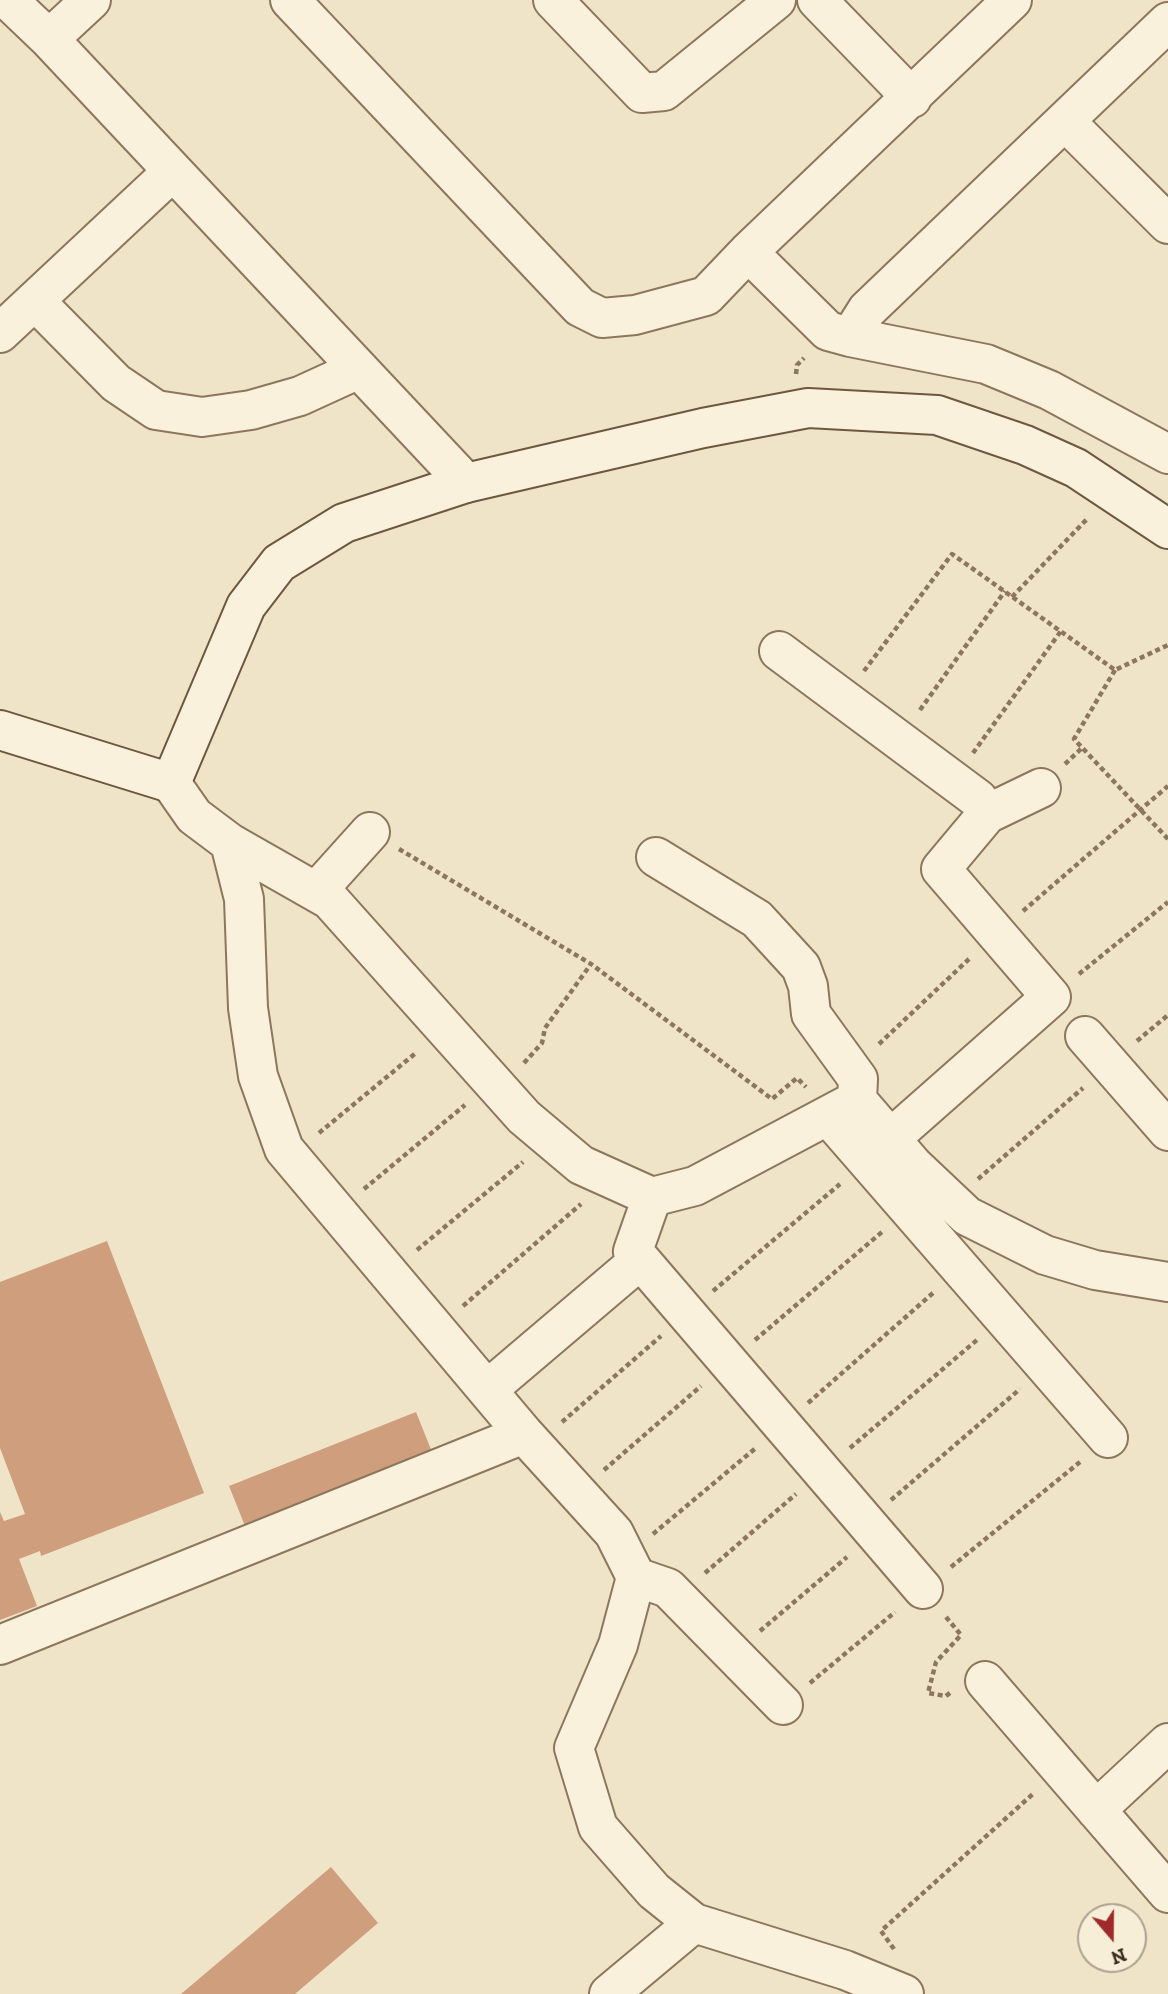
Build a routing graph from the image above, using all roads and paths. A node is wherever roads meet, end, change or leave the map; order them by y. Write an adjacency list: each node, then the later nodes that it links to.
1 (8, 0): 9 (street)
2 (91, 0): 9 (street)
3 (290, 0): 14 (street)
4 (553, 0): 5 (street)
5 (776, 0)
6 (817, 0): 10 (street)
7 (1012, 0): 10 (street)
8 (1168, 22): 11 (street)
9 (49, 39): 12 (street)
10 (912, 98): 14 (street)
11 (1065, 121): 13 (street); 17 (street)
12 (173, 172): 15 (street); 18 (street)
13 (1168, 224)
14 (748, 252): 17 (street)
15 (35, 301): 16 (street); 18 (street)
16 (0, 333)
17 (839, 334): 19 (path); 20 (street)
18 (359, 369): 21 (street)
19 (796, 410): 21 (street); 22 (street)
20 (1168, 454)
21 (466, 483): 34 (street)
22 (1108, 489): 23 (street); 25 (path)
23 (1168, 529)
24 (1004, 591): 25 (path); 30 (path); 32 (path)
25 (1012, 597): 26 (path)
26 (1060, 631): 29 (path); 33 (path)
27 (1168, 645): 29 (path)
28 (779, 650): 30 (street)
29 (1115, 670): 37 (path)
30 (843, 699): 32 (street)
31 (0, 730): 34 (street)
32 (899, 740): 33 (street)
33 (953, 781): 38 (street)
34 (171, 783): 41 (street)
35 (1168, 786): 37 (path)
36 (1041, 788): 38 (street)
37 (1141, 810): 40 (path); 45 (path)
38 (987, 814): 45 (street)
39 (370, 832): 43 (street); 46 (path)
40 (1168, 839)
41 (230, 843): 43 (street); 56 (street)
42 (656, 857): 52 (street)
43 (316, 892): 48 (street)
44 (1168, 902): 47 (path)
45 (996, 934): 47 (street); 52 (path)
46 (591, 964): 51 (path); 52 (path)
47 (1051, 997): 55 (street)
48 (445, 1029): 51 (street); 56 (path)
49 (1085, 1036): 50 (street)
50 (1110, 1064): 53 (street); 59 (path)
51 (496, 1086): 54 (street); 61 (path)
52 (845, 1102): 55 (street); 57 (street)
53 (1168, 1131)
54 (550, 1139): 57 (street); 64 (path)
55 (879, 1150): 59 (street); 60 (street); 66 (path)
56 (291, 1157): 61 (street)
57 (652, 1197): 62 (street)
58 (586, 1199): 68 (path)
59 (952, 1201): 65 (street)
60 (909, 1209): 63 (street); 69 (path)
61 (336, 1211): 64 (street)
62 (640, 1260): 66 (street); 71 (street)
63 (962, 1268): 67 (street); 72 (path)
64 (388, 1273): 68 (street)
65 (1168, 1282)
66 (687, 1314): 69 (street); 74 (path)
67 (1004, 1317): 70 (street); 75 (path)
68 (436, 1330): 71 (street)
69 (728, 1362): 72 (street); 76 (path)
70 (1047, 1366): 73 (street); 77 (path)
71 (487, 1390): 74 (street)
72 (782, 1426): 75 (street); 78 (path)
73 (1108, 1438): 79 (path)
74 (529, 1439): 76 (street); 81 (street)
75 (821, 1472): 77 (street); 80 (path)
76 (578, 1493): 78 (street)
77 (870, 1528): 79 (street); 82 (path)
78 (631, 1567): 80 (street); 89 (street)
79 (923, 1590): 83 (path); 84 (path)
80 (677, 1597): 82 (street)
81 (0, 1646)
82 (734, 1653): 84 (street)
83 (985, 1681): 86 (street)
84 (783, 1705)
85 (1168, 1743): 87 (street)
86 (1061, 1769): 87 (street); 90 (path)
87 (1096, 1810): 88 (street)
88 (1168, 1893)
89 (694, 1923): 90 (street); 91 (street)
90 (902, 1976)
91 (609, 1994)

